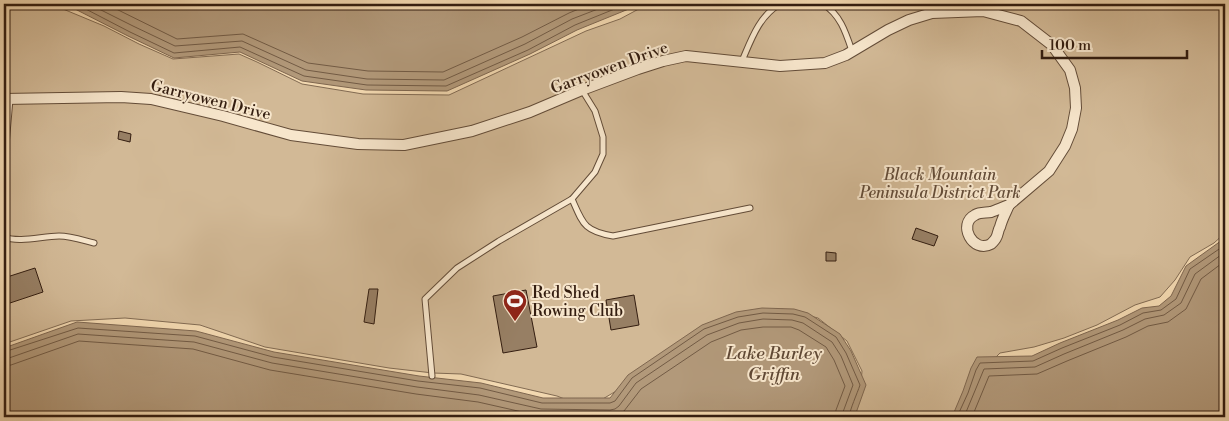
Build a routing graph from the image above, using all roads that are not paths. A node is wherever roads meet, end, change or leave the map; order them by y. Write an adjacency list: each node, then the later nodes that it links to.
1 (780, 4): 4 (lane)
2 (823, 4): 3 (lane)
3 (852, 52): 4 (street, Garryowen Drive); 9 (street, Garryowen Drive)
4 (742, 61): 5 (street, Garryowen Drive)
5 (582, 90): 6 (street, Garryowen Drive); 8 (lane)
6 (7, 99): 7 (lane)
7 (4, 168)
8 (572, 199): 10 (lane); 13 (lane)
9 (1009, 205): 9 (street, Garryowen Drive)
10 (750, 208)
11 (4, 237): 12 (lane)
12 (94, 243)
13 (432, 376)

